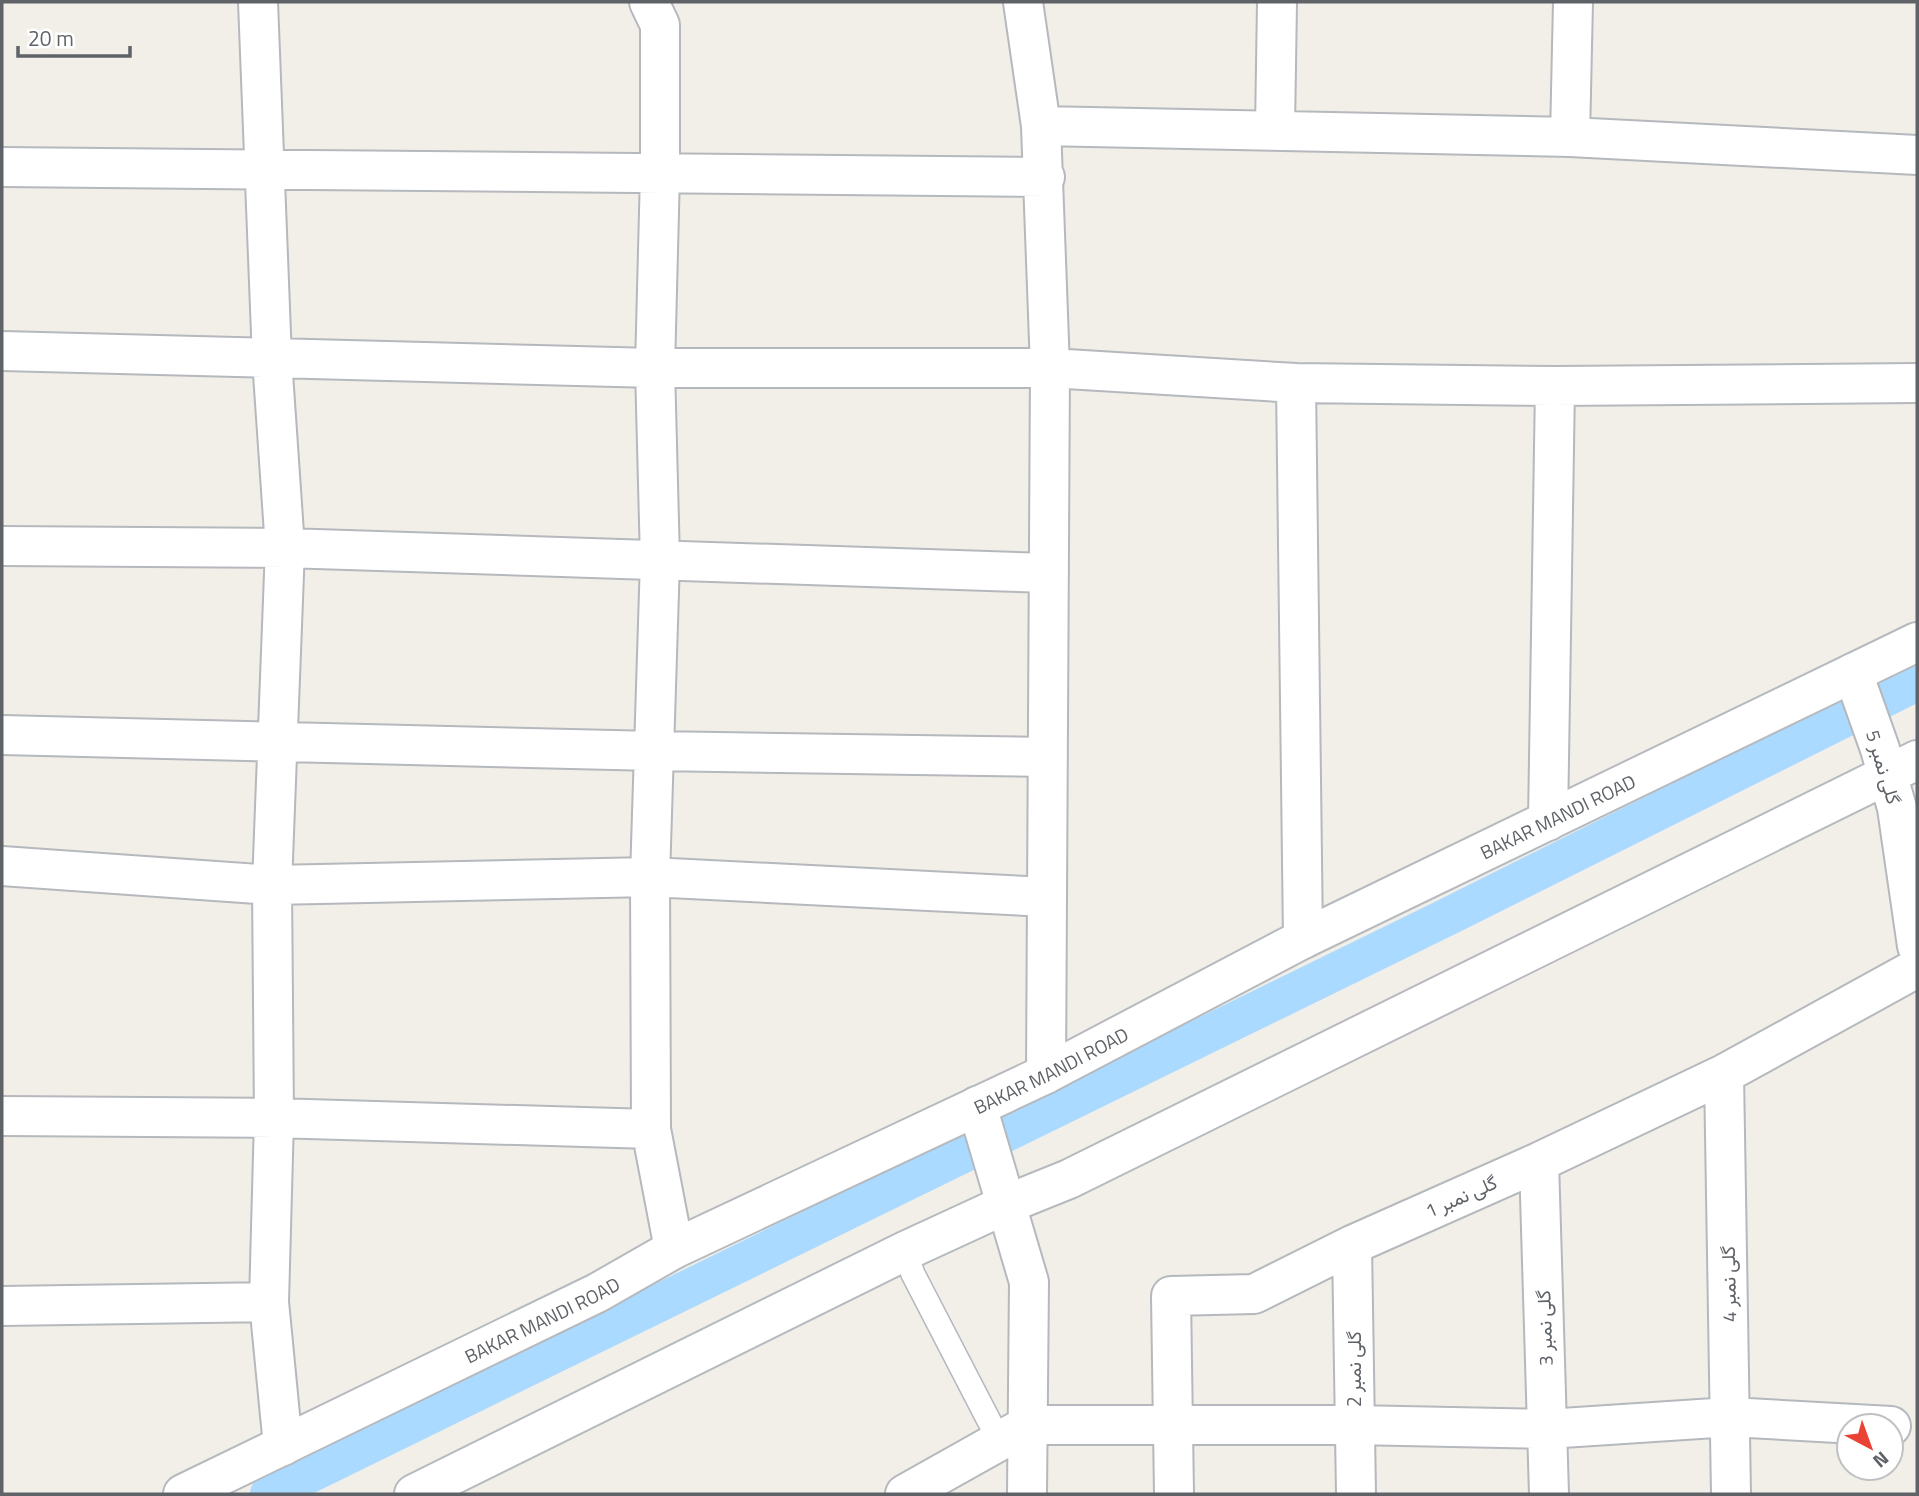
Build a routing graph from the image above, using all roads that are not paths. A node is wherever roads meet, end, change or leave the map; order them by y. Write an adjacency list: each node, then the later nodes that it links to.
1 (258, 2): 11 (street)
2 (649, 2): 12 (street)
3 (1023, 2): 6 (street)
4 (1277, 2): 7 (street)
5 (1573, 2): 8 (street)
6 (1041, 126): 7 (street); 13 (street)
7 (1275, 129): 8 (street)
8 (1570, 137): 9 (street)
9 (1917, 155)
10 (2, 167): 11 (street)
11 (264, 170): 12 (street); 15 (street)
12 (660, 173): 13 (street); 16 (street)
13 (1045, 177): 17 (street)
14 (2, 351): 15 (street)
15 (272, 359): 16 (street); 22 (street)
16 (655, 368): 17 (street); 23 (street)
17 (1051, 369): 18 (street); 24 (street)
18 (1296, 383): 20 (street); 37 (street)
19 (1917, 383): 20 (street)
20 (1555, 386): 32 (street)
21 (2, 546): 22 (street)
22 (285, 548): 23 (street); 28 (street)
23 (660, 560): 24 (street); 29 (street)
24 (1049, 573): 30 (street)
25 (1917, 642): 26 (street, BAKAR MANDI ROAD)
26 (1858, 686): 31 (street, گلی نمبر 5); 32 (street, BAKAR MANDI ROAD)
27 (2, 735): 28 (street)
28 (278, 741): 29 (street); 35 (street)
29 (655, 751): 30 (street); 34 (street)
30 (1048, 758): 36 (street)
31 (1895, 761): 38 (street, گلی نمبر 5); 47 (street)
32 (1548, 821): 37 (street, BAKAR MANDI ROAD)
33 (2, 866): 35 (street)
34 (650, 877): 35 (street); 36 (street); 45 (street)
35 (272, 885): 44 (street)
36 (1047, 897): 40 (street)
37 (1303, 939): 40 (street, BAKAR MANDI ROAD)
38 (1917, 946)
39 (1917, 968): 41 (street, گلی نمبر 1)
40 (1046, 1074): 42 (street, BAKAR MANDI ROAD)
41 (1724, 1074): 46 (street, گلی نمبر 1); 53 (street, گلی نمبر 4)
42 (977, 1106): 47 (street); 49 (street, BAKAR MANDI ROAD)
43 (2, 1116): 44 (street)
44 (274, 1118): 45 (street); 51 (street)
45 (651, 1129): 49 (street)
46 (1539, 1162): 48 (street, گلی نمبر 1); 57 (street, گلی نمبر 3)
47 (1007, 1204): 50 (street); 58 (street)
48 (1352, 1245): 55 (street, گلی نمبر 2); 56 (street, گلی نمبر 1)
49 (674, 1249): 59 (street, BAKAR MANDI ROAD)
50 (905, 1251): 58 (lane); 61 (street)
51 (269, 1302): 52 (street); 59 (street)
52 (2, 1306)
53 (1730, 1417): 54 (street); 57 (street); 67 (street, گلی نمبر 4)
54 (1835, 1423)
55 (1353, 1424): 56 (street); 57 (street); 65 (street, گلی نمبر 2)
56 (1173, 1425): 58 (street); 64 (street, گلی نمبر 1)
57 (1547, 1429): 66 (street, گلی نمبر 3)
58 (1014, 1434): 62 (street); 63 (street)
59 (284, 1446): 60 (street, BAKAR MANDI ROAD)
60 (183, 1494)
61 (414, 1494)
62 (905, 1494)
63 (1027, 1494)
64 (1174, 1494)
65 (1356, 1494)
66 (1549, 1494)
67 (1731, 1494)

